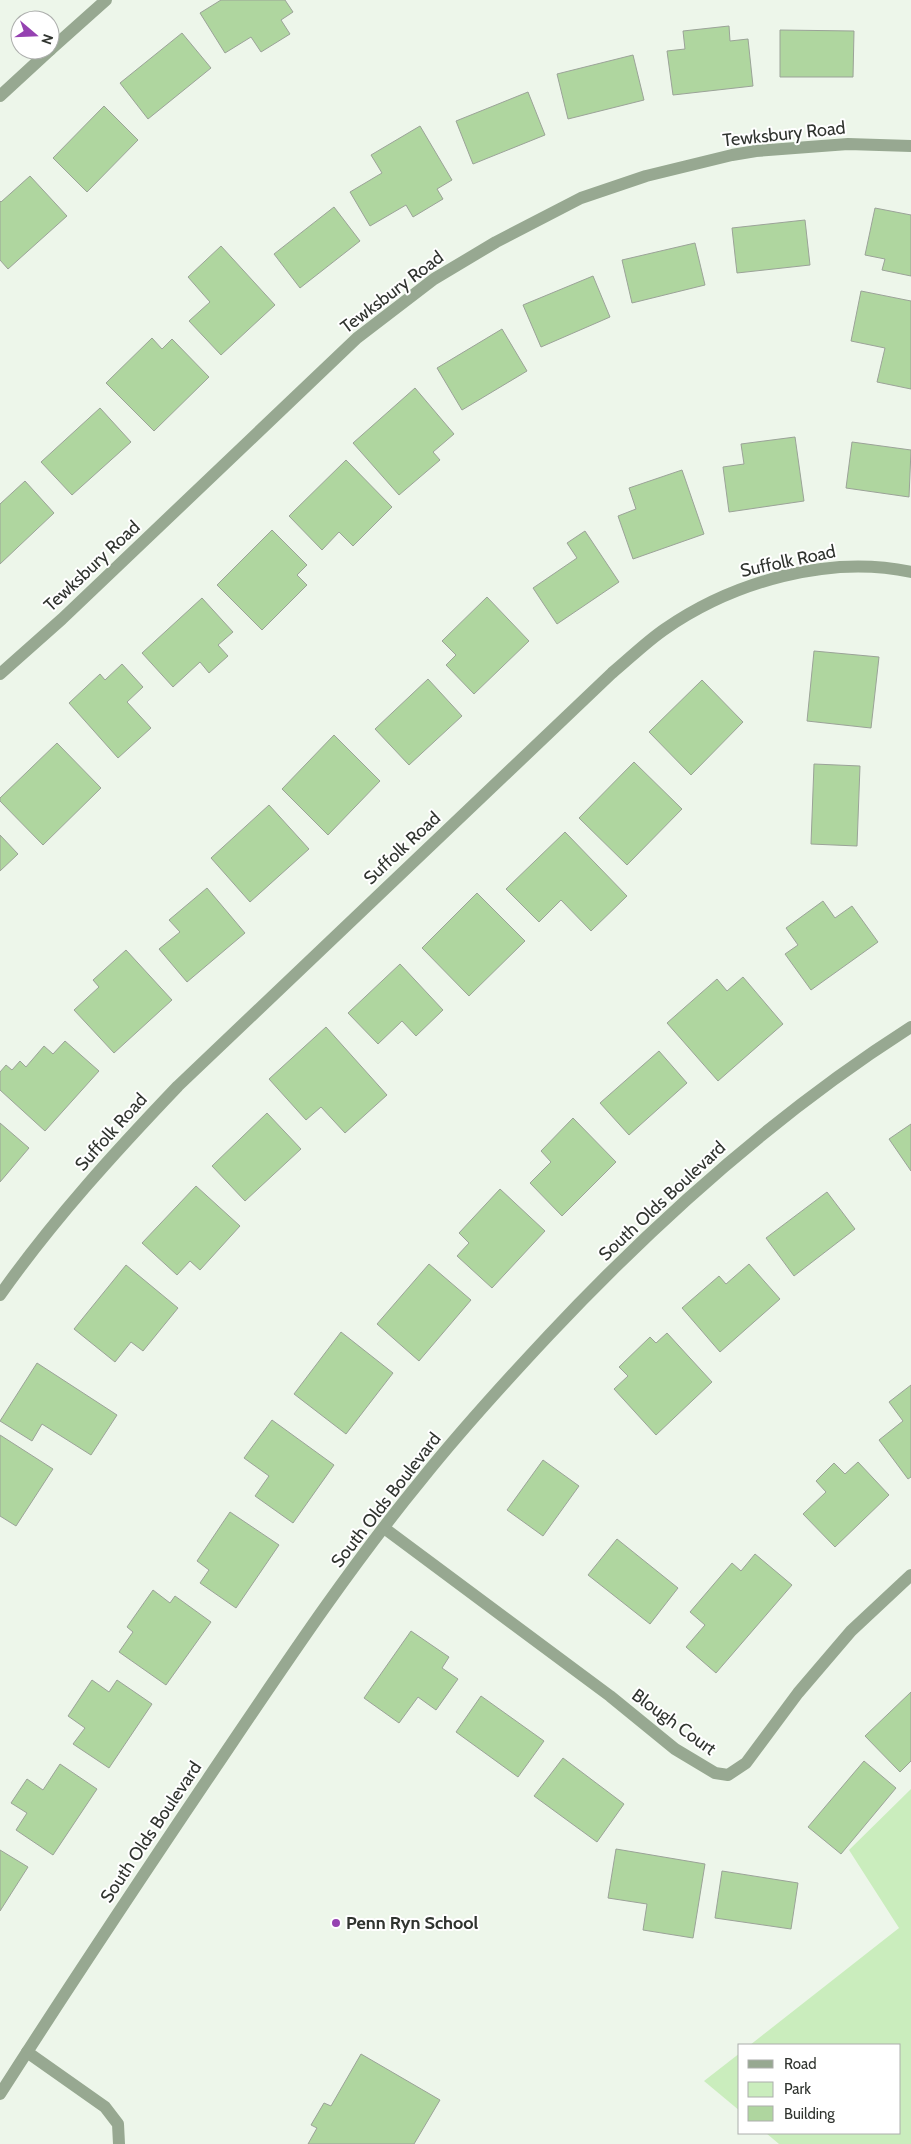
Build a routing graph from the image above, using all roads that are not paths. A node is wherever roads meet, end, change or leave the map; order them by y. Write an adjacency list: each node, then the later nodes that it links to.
1 (106, 0): 2 (street)
2 (60, 41)
3 (39, 60): 4 (street)
4 (0, 96)
5 (911, 146): 7 (street, Tewksbury Road)
6 (911, 572): 9 (street, Suffolk Road)
7 (0, 674)
8 (911, 1027): 10 (street, South Olds Boulevard)
9 (0, 1295)
10 (384, 1528): 11 (street, Blough Court); 12 (street, South Olds Boulevard)
11 (911, 1575)
12 (27, 2052): 13 (street, South Olds Boulevard); 14 (street)
13 (0, 2094)
14 (119, 2144)

